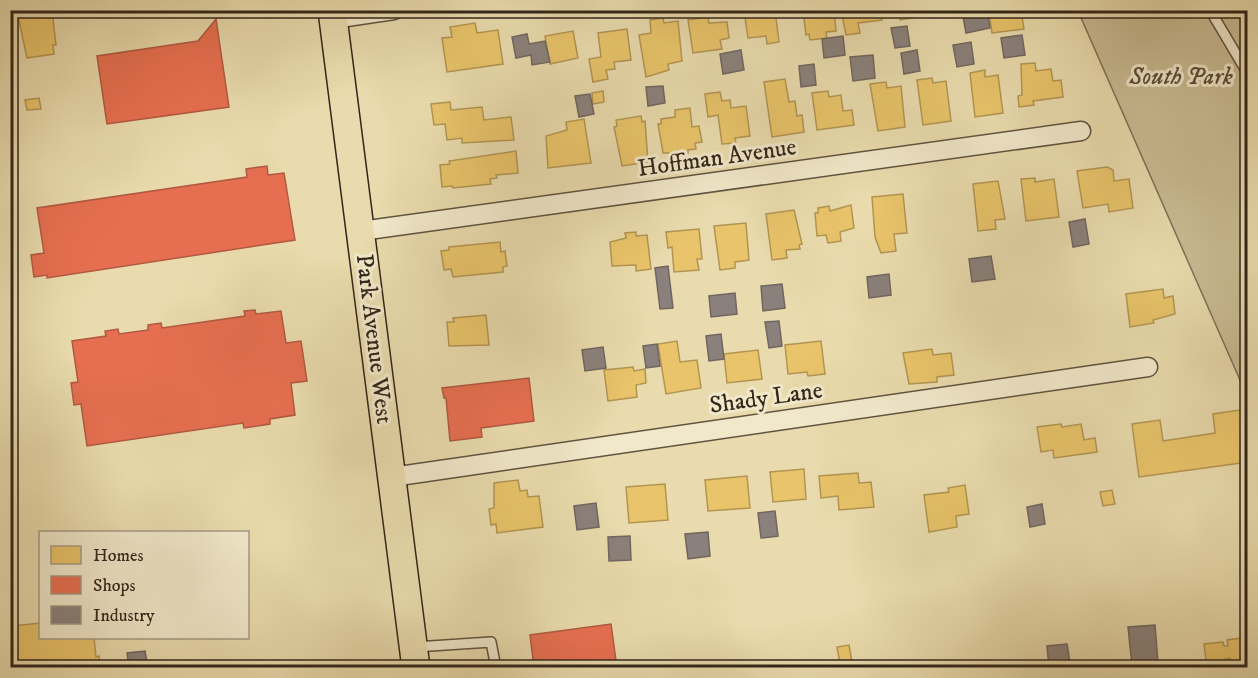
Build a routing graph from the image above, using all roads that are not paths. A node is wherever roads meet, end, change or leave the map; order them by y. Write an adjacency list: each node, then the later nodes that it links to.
1 (394, 10): 3 (street)
2 (1210, 10): 4 (lane)
3 (333, 15): 6 (main road, Park Avenue West)
4 (1248, 74)
5 (1081, 131): 6 (street, Hoffman Avenue)
6 (361, 231): 8 (main road, Park Avenue West)
7 (1148, 368): 8 (street, Shady Lane)
8 (392, 477): 9 (main road, Park Avenue West)
9 (415, 657): 10 (lane)
10 (496, 668)

